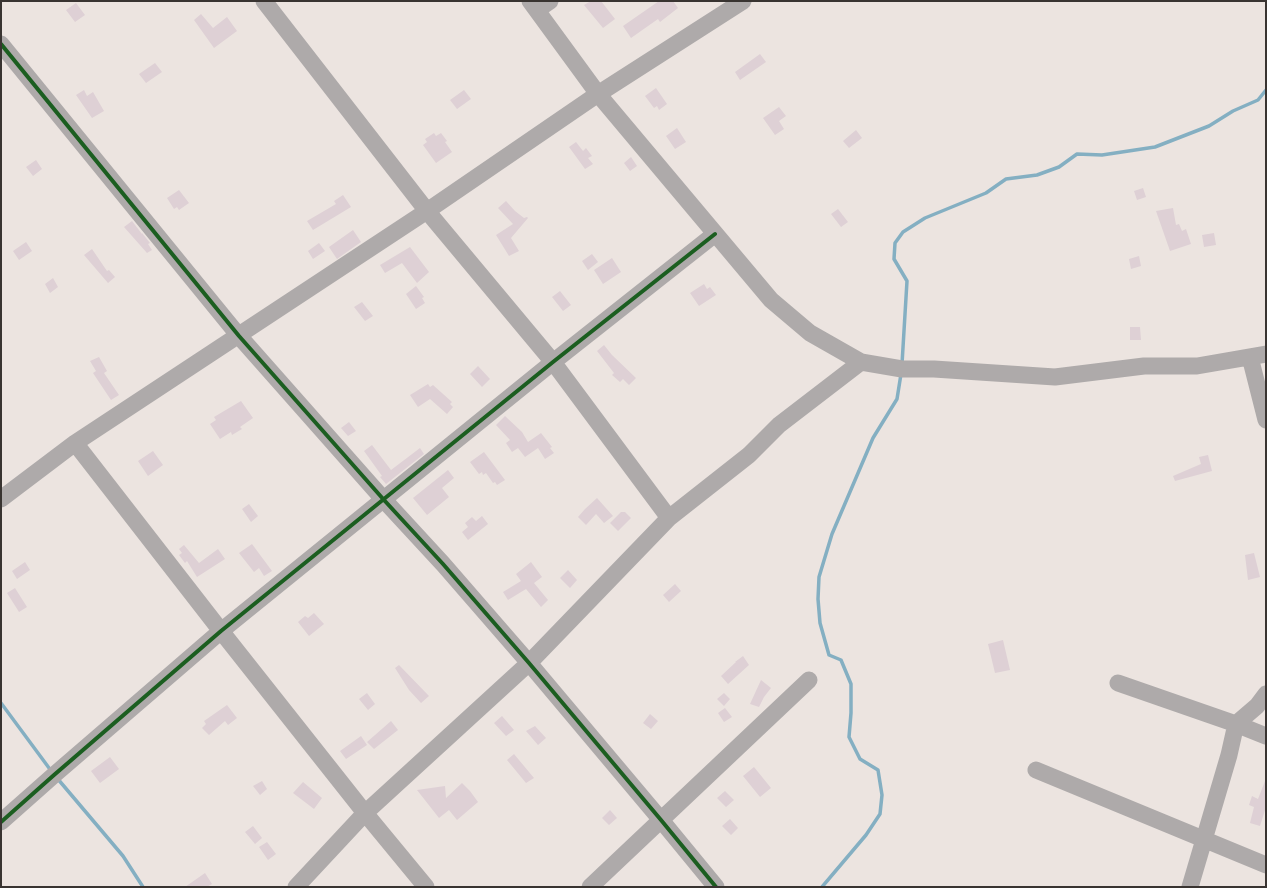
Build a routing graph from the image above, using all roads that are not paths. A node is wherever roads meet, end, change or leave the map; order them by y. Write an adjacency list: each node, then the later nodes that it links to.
1 (264, 1): 6 (street)
2 (743, 1): 5 (street)
3 (539, 4): 5 (street)
4 (1, 44): 8 (street)
5 (598, 94): 6 (street); 7 (street)
6 (427, 211): 8 (street); 10 (street)
7 (715, 234): 10 (street); 11 (street)
8 (239, 336): 13 (street); 15 (street)
9 (1258, 356): 11 (street); 12 (street)
10 (553, 362): 15 (street); 16 (street)
11 (861, 362): 16 (street)
12 (1266, 420)
13 (75, 443): 14 (street); 17 (street)
14 (1, 499)
15 (384, 500): 17 (street); 18 (street)
16 (669, 518): 18 (street)
17 (221, 631): 25 (street); 27 (street)
18 (529, 663): 25 (street); 26 (street)
19 (810, 680): 26 (street)
20 (1118, 683): 22 (street)
21 (1266, 694): 22 (street)
22 (1236, 724): 23 (street); 28 (street)
23 (1266, 736)
24 (1036, 770): 28 (street)
25 (365, 813): 30 (street); 31 (street)
26 (661, 820): 32 (street); 33 (street)
27 (1, 822)
28 (1204, 840): 29 (street); 34 (street)
29 (1266, 865)
30 (296, 887)
31 (426, 887)
32 (590, 887)
33 (716, 887)
34 (1190, 887)

